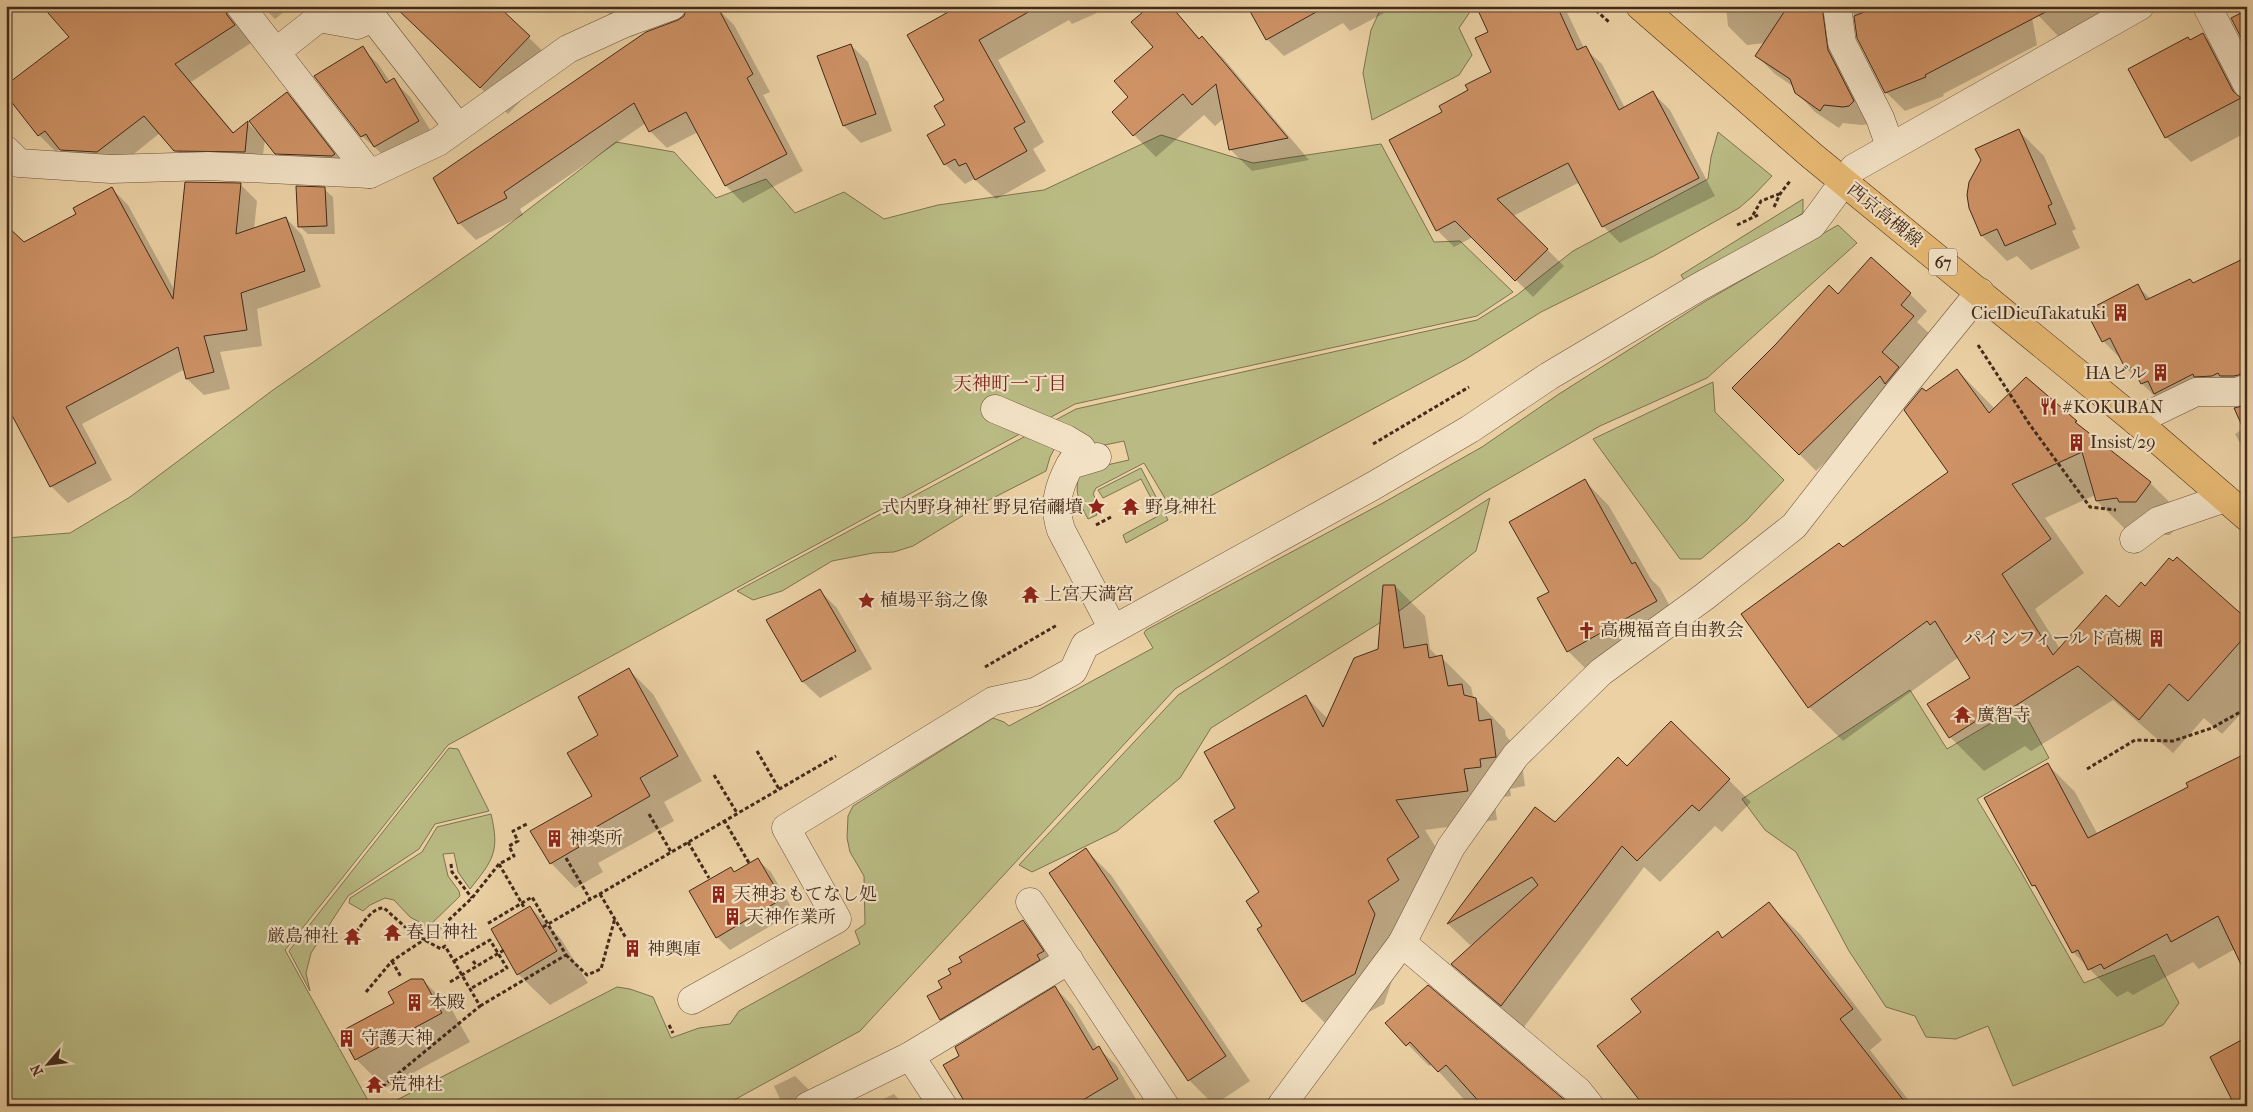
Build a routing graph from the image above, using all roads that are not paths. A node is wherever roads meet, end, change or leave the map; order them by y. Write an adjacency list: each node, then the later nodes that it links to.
1 (240, 6): 7 (street)
2 (672, 6): 9 (street)
3 (1640, 6): 13 (main road, 西京高槻線 / 67)
4 (1837, 6): 10 (street)
5 (2140, 6): 10 (street)
6 (2206, 6): 8 (street)
7 (276, 52): 9 (street); 12 (street)
8 (2247, 84)
9 (458, 127): 12 (street)
10 (1890, 146): 13 (street)
11 (6, 150): 12 (street)
12 (370, 174)
13 (1844, 182): 14 (main road, 西京高槻線 / 67); 23 (street)
14 (1980, 292): 17 (main road, 西京高槻線 / 67); 25 (street)
15 (2247, 388): 17 (street)
16 (994, 409): 19 (street)
17 (2136, 421): 20 (main road, 西京高槻線 / 67)
18 (1097, 457): 19 (street)
19 (1070, 465): 23 (street)
20 (2225, 498): 21 (main road, 西京高槻線 / 67); 22 (street)
21 (2247, 518)
22 (2134, 539)
23 (1113, 629): 27 (street)
24 (1030, 902): 26 (street)
25 (1402, 943): 32 (street); 33 (street)
26 (1069, 960): 28 (street); 31 (street)
27 (692, 1000)
28 (910, 1056): 29 (street); 30 (street)
29 (808, 1106)
30 (943, 1106)
31 (1165, 1106)
32 (1281, 1106)
33 (1590, 1106)

